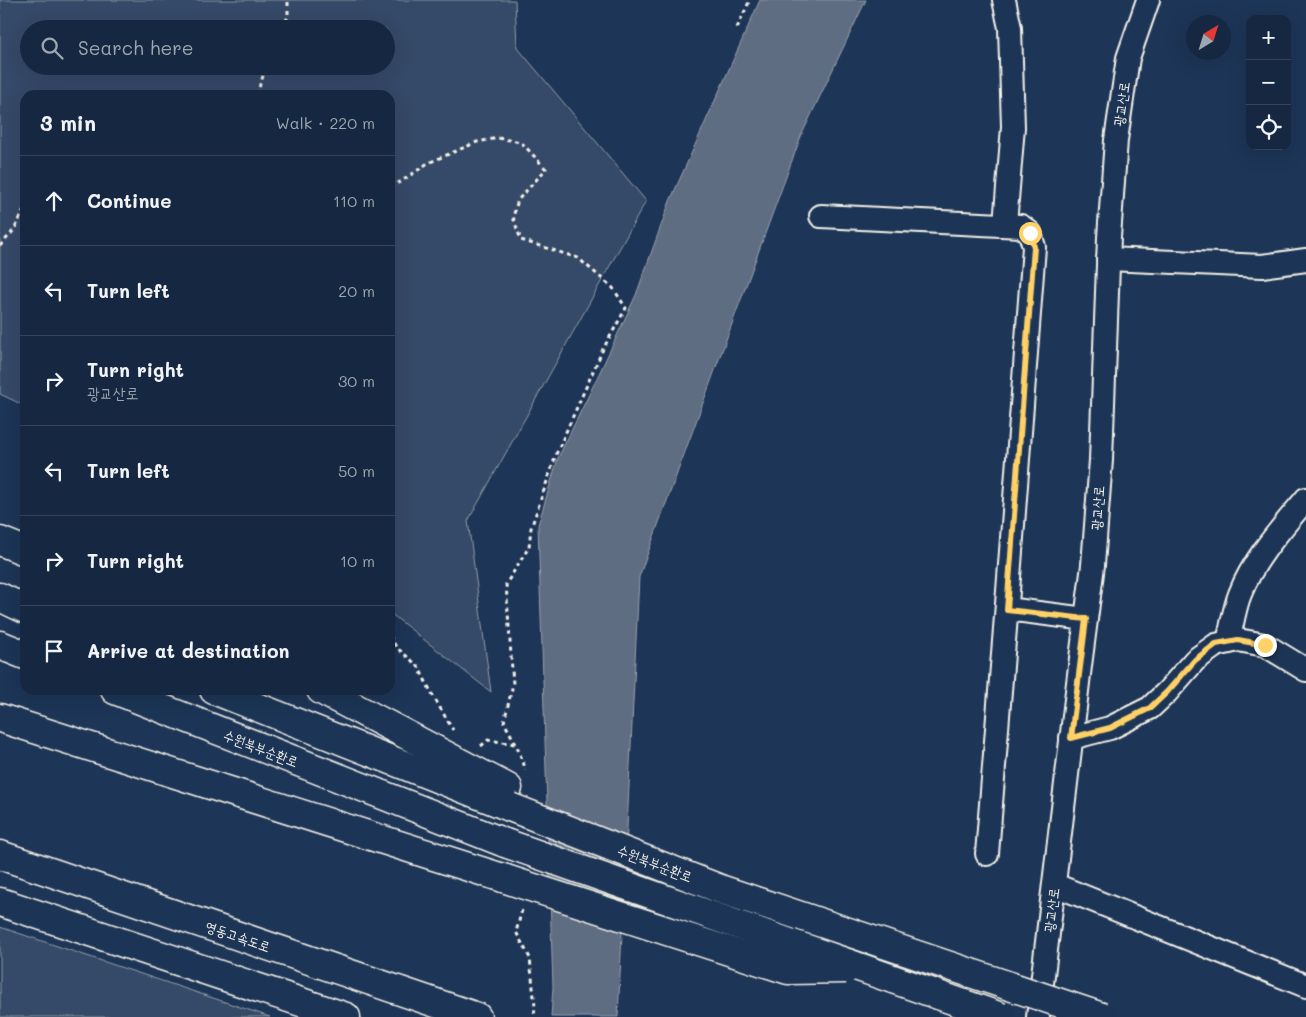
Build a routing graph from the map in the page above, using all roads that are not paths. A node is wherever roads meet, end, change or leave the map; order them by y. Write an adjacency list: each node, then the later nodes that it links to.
1 (1004, 0): 4 (street)
2 (1148, 0): 5 (street, 광교산로)
3 (821, 216): 4 (street)
4 (1005, 224): 12 (street)
5 (1108, 259): 6 (street); 13 (street, 광교산로)
6 (1306, 260)
7 (1306, 499): 14 (street)
8 (0, 541): 9 (highway)
9 (20, 549)
10 (0, 597): 11 (highway)
11 (20, 607)
12 (1007, 610): 13 (street); 24 (street)
13 (1086, 619): 22 (street, 광교산로)
14 (1228, 642): 17 (street); 22 (street)
15 (0, 645): 16 (highway)
16 (20, 653)
17 (1306, 670)
18 (128, 695): 28 (highway, 수원북부순환로, bridge)
19 (228, 695): 23 (highway, 수원북부순환로)
20 (330, 695): 23 (highway)
21 (0, 718): 28 (highway, bridge)
22 (1071, 738): 26 (street, 광교산로)
23 (509, 798): 34 (highway, 수원북부순환로, bridge)
24 (987, 854)
25 (0, 855): 31 (highway, 영동고속도로)
26 (1054, 885): 29 (street); 33 (street, 광교산로)
27 (0, 902): 30 (highway)
28 (863, 969): 32 (highway, 수원북부순환로, bridge)
29 (1306, 986)
30 (346, 1017)
31 (477, 1017)
32 (1001, 1017)
33 (1038, 1017)
34 (1102, 1017)

